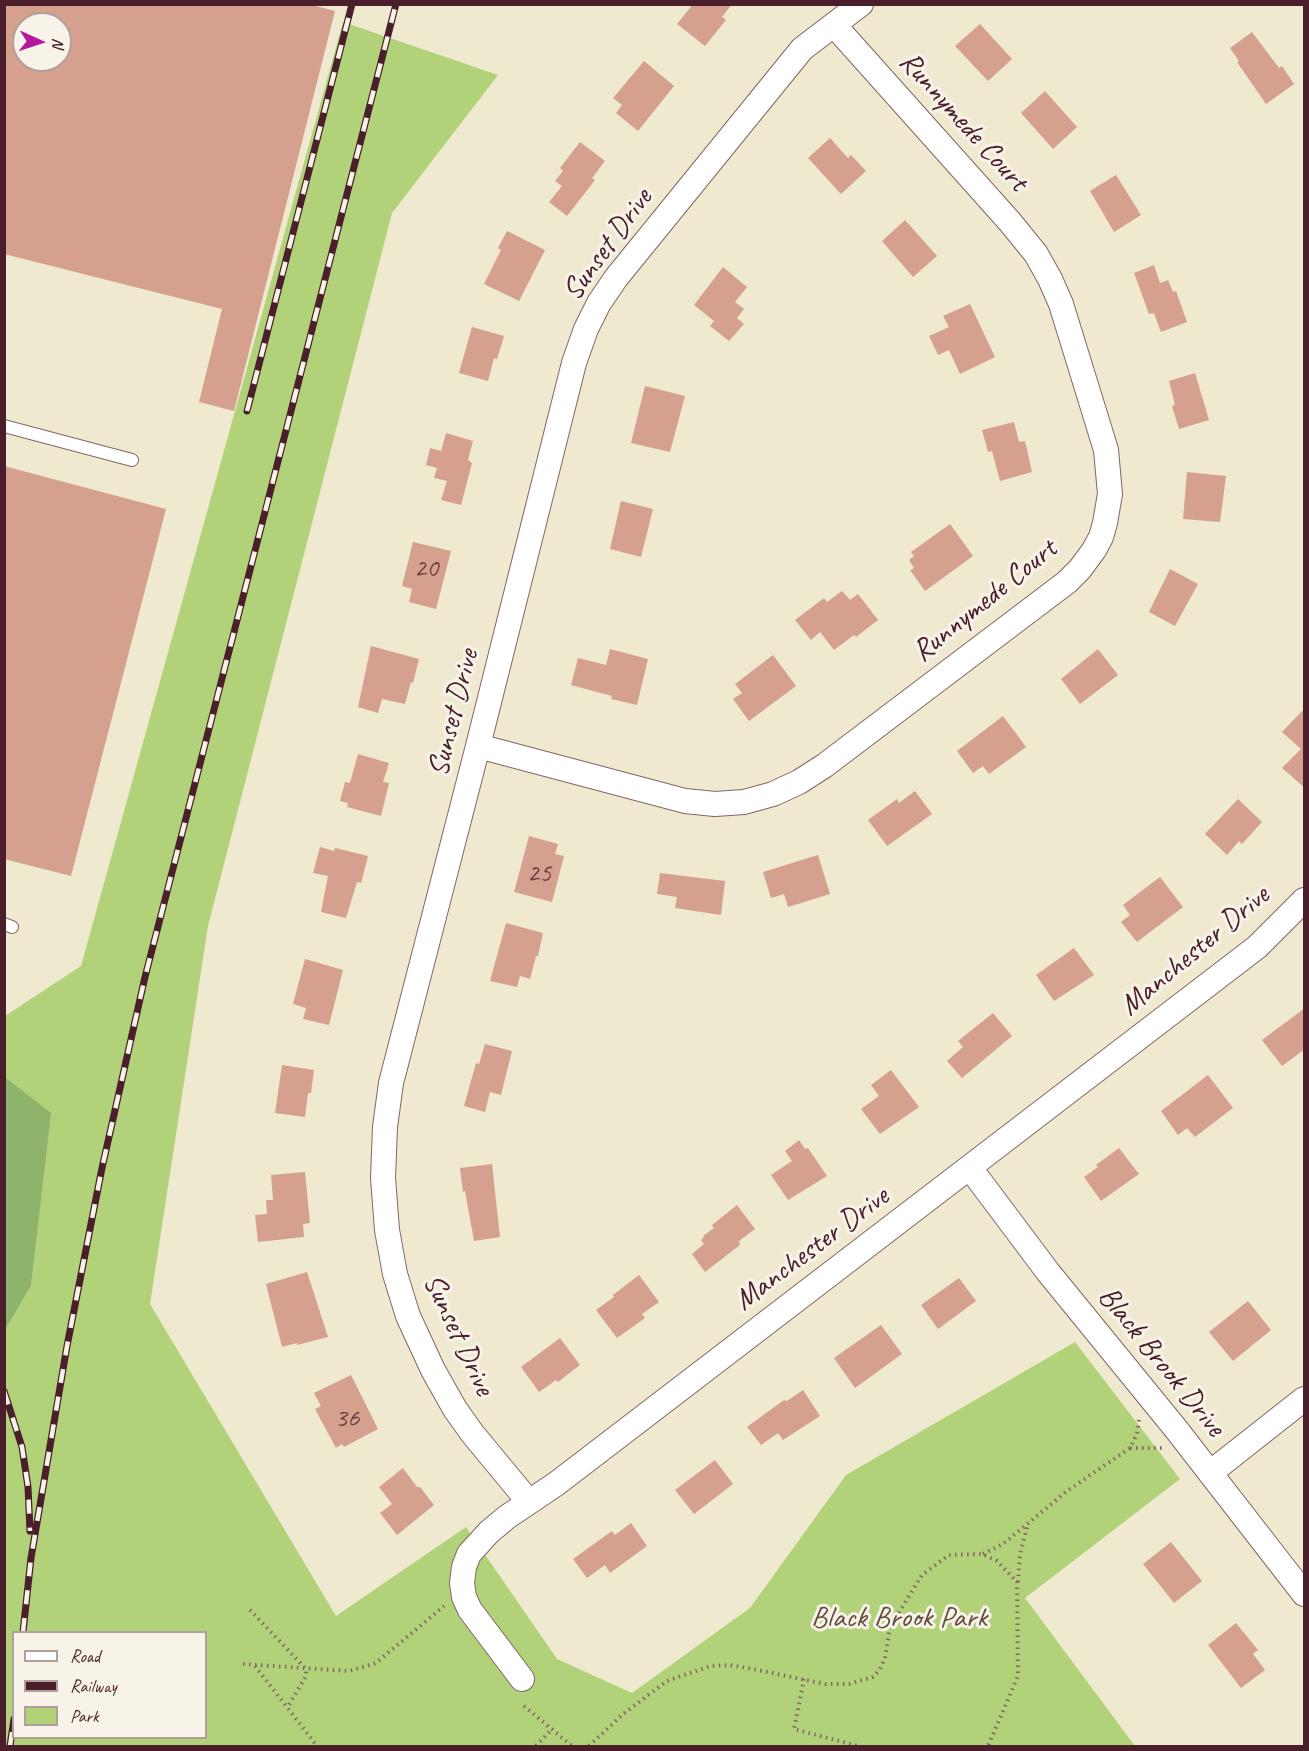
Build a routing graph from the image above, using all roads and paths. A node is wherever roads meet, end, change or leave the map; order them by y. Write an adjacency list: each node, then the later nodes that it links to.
1 (861, 4): 2 (street, Sunset Drive)
2 (834, 25): 5 (street, Sunset Drive); 5 (street, Runnymede Court)
3 (4, 426): 4 (lane)
4 (132, 460)
5 (478, 746): 13 (street, Sunset Drive)
6 (1305, 900): 7 (street, Manchester Drive)
7 (970, 1168): 12 (street, Black Brook Drive); 13 (street, Manchester Drive)
8 (1305, 1399): 12 (street)
9 (1140, 1413): 10 (path)
10 (1130, 1448): 11 (path); 14 (path)
11 (1167, 1448)
12 (1210, 1473): 18 (street, Black Brook Drive)
13 (529, 1502): 17 (street, Manchester Drive)
14 (1028, 1524): 15 (path); 16 (path)
15 (982, 1554): 16 (path); 24 (path)
16 (1017, 1582): 33 (path)
17 (463, 1591): 22 (path); 23 (street)
18 (1305, 1594)
19 (250, 1610): 22 (path)
20 (243, 1664): 21 (path)
21 (255, 1666): 22 (path); 26 (path)
22 (306, 1669): 26 (path)
23 (522, 1679)
24 (804, 1680): 31 (path); 32 (path)
25 (524, 1706): 27 (path)
26 (287, 1708): 28 (path)
27 (552, 1729): 29 (path); 30 (path)
28 (317, 1746)
29 (536, 1746)
30 (572, 1746)
31 (589, 1746)
32 (858, 1746)
33 (988, 1746)

